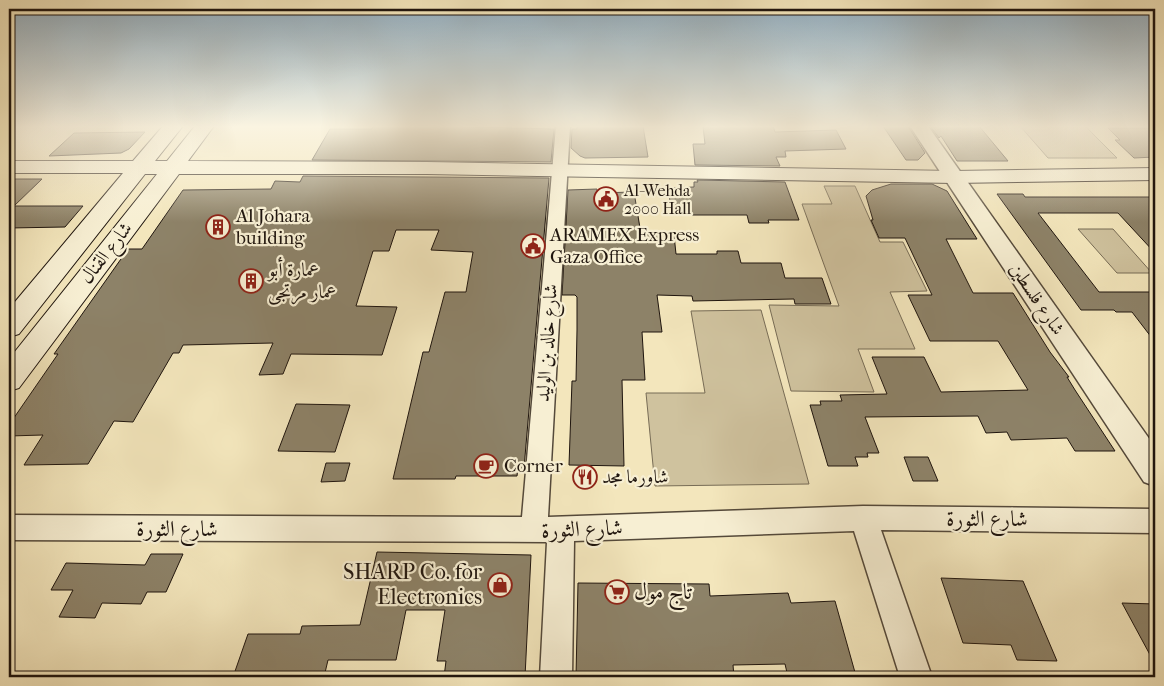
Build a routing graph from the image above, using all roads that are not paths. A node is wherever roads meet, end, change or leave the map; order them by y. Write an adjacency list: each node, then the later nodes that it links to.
1 (145, 158): 5 (main road, شارع القنال)
2 (180, 158): 6 (main road, شارع القنال)
3 (561, 158): 8 (street, شارع خالد بن الوليد)
4 (941, 158): 10 (street, شارع فلسطين)
5 (138, 166): 6 (main road); 7 (main road); 11 (main road, شارع القنال)
6 (173, 167): 8 (main road); 12 (main road, شارع القنال)
7 (9, 168)
8 (560, 170): 10 (main road); 17 (street, شارع خالد بن الوليد)
9 (1155, 174): 10 (main road)
10 (954, 177): 13 (street, شارع فلسطين)
11 (9, 327)
12 (9, 380)
13 (1155, 472)
14 (863, 518): 15 (street, شارع الثورة); 17 (street, شارع الثورة); 19 (street)
15 (1155, 521)
16 (9, 528): 17 (street, شارع الثورة)
17 (548, 530): 18 (street, شارع خالد بن الوليد)
18 (556, 677)
19 (916, 677)

